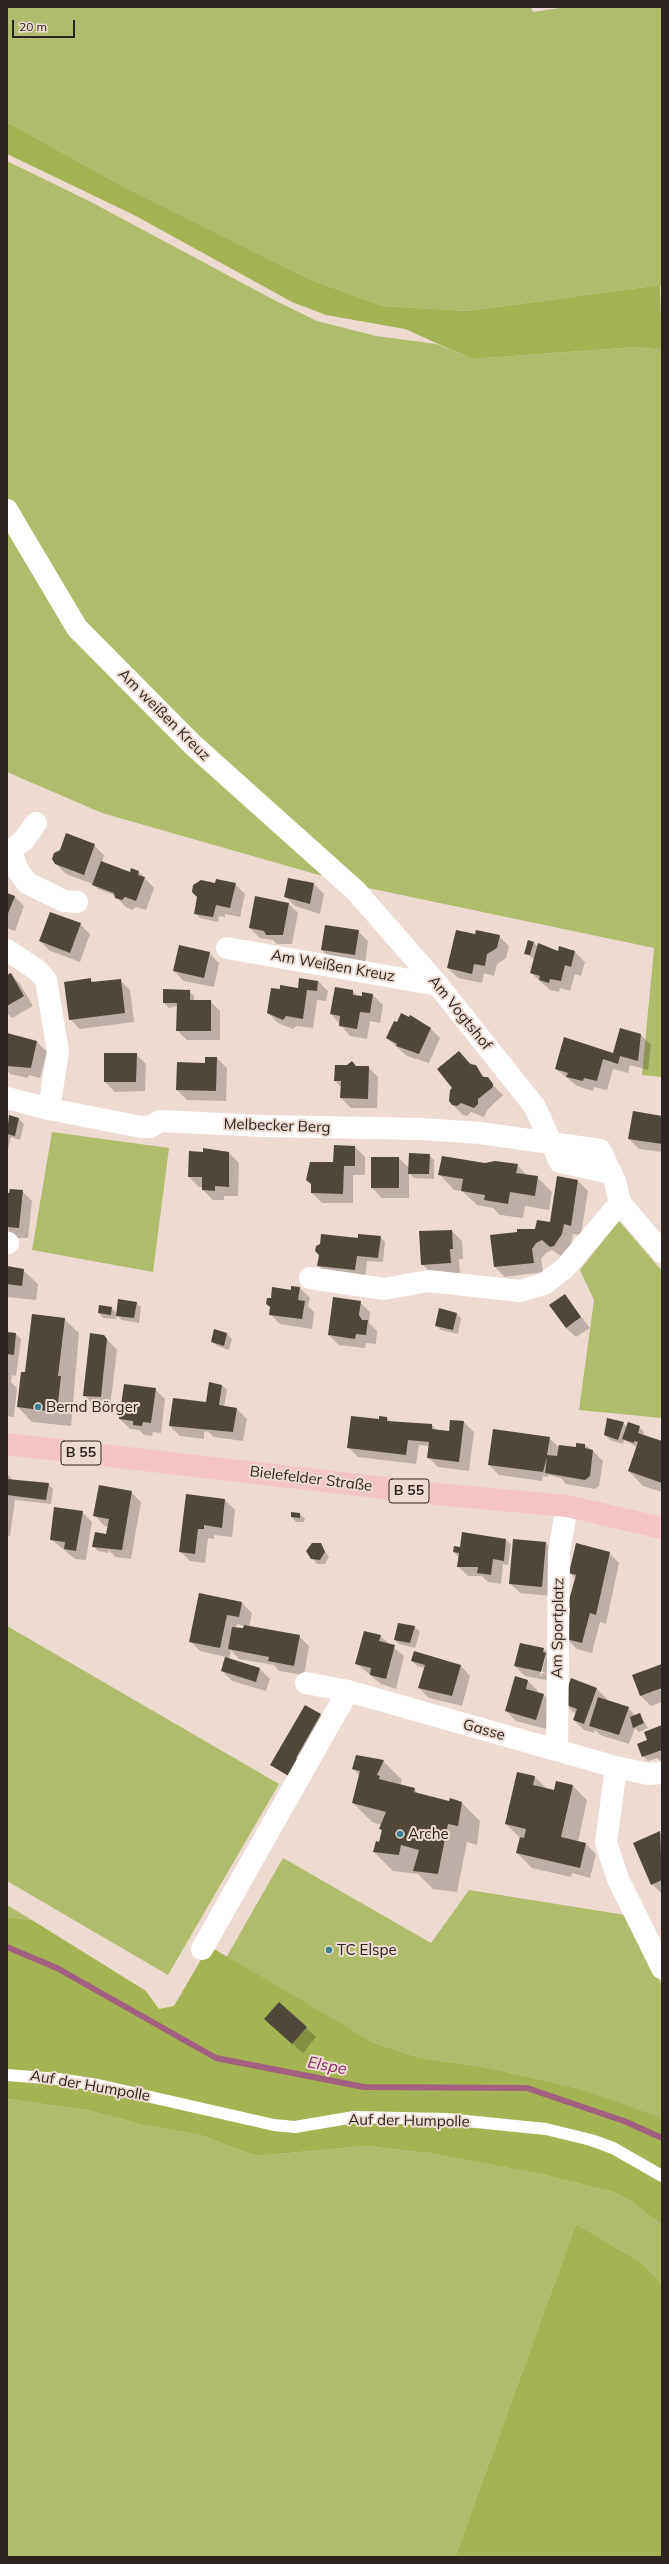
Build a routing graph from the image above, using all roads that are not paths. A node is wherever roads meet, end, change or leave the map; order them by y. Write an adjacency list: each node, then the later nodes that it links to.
1 (7, 510): 4 (street, Am weißen Kreuz)
2 (36, 824): 3 (street)
3 (9, 850): 5 (street)
4 (356, 891): 8 (street, Am Vogtshof)
5 (77, 902)
6 (227, 948): 8 (street, Am Weißen Kreuz)
7 (7, 950): 10 (street)
8 (438, 985): 11 (street, Am Vogtshof)
9 (7, 1098): 10 (street, Melbecker Berg)
10 (49, 1109): 11 (street, Melbecker Berg)
11 (552, 1144): 12 (street)
12 (620, 1203): 13 (street); 14 (street)
13 (662, 1252)
14 (310, 1278)
15 (7, 1444): 16 (main road, Bielefelder Straße / B 55)
16 (566, 1506): 17 (main road, Bielefelder Straße / B 55); 20 (street, Am Sportplatz)
17 (662, 1528)
18 (306, 1683): 19 (street, Gasse)
19 (348, 1691): 20 (street, Gasse); 23 (street)
20 (557, 1750): 21 (street, Gasse)
21 (616, 1767): 22 (street, Gasse); 24 (street)
22 (662, 1773)
23 (202, 1949)
24 (662, 1968)
25 (7, 2075): 26 (lane, Auf der Humpolle)
26 (662, 2176)

